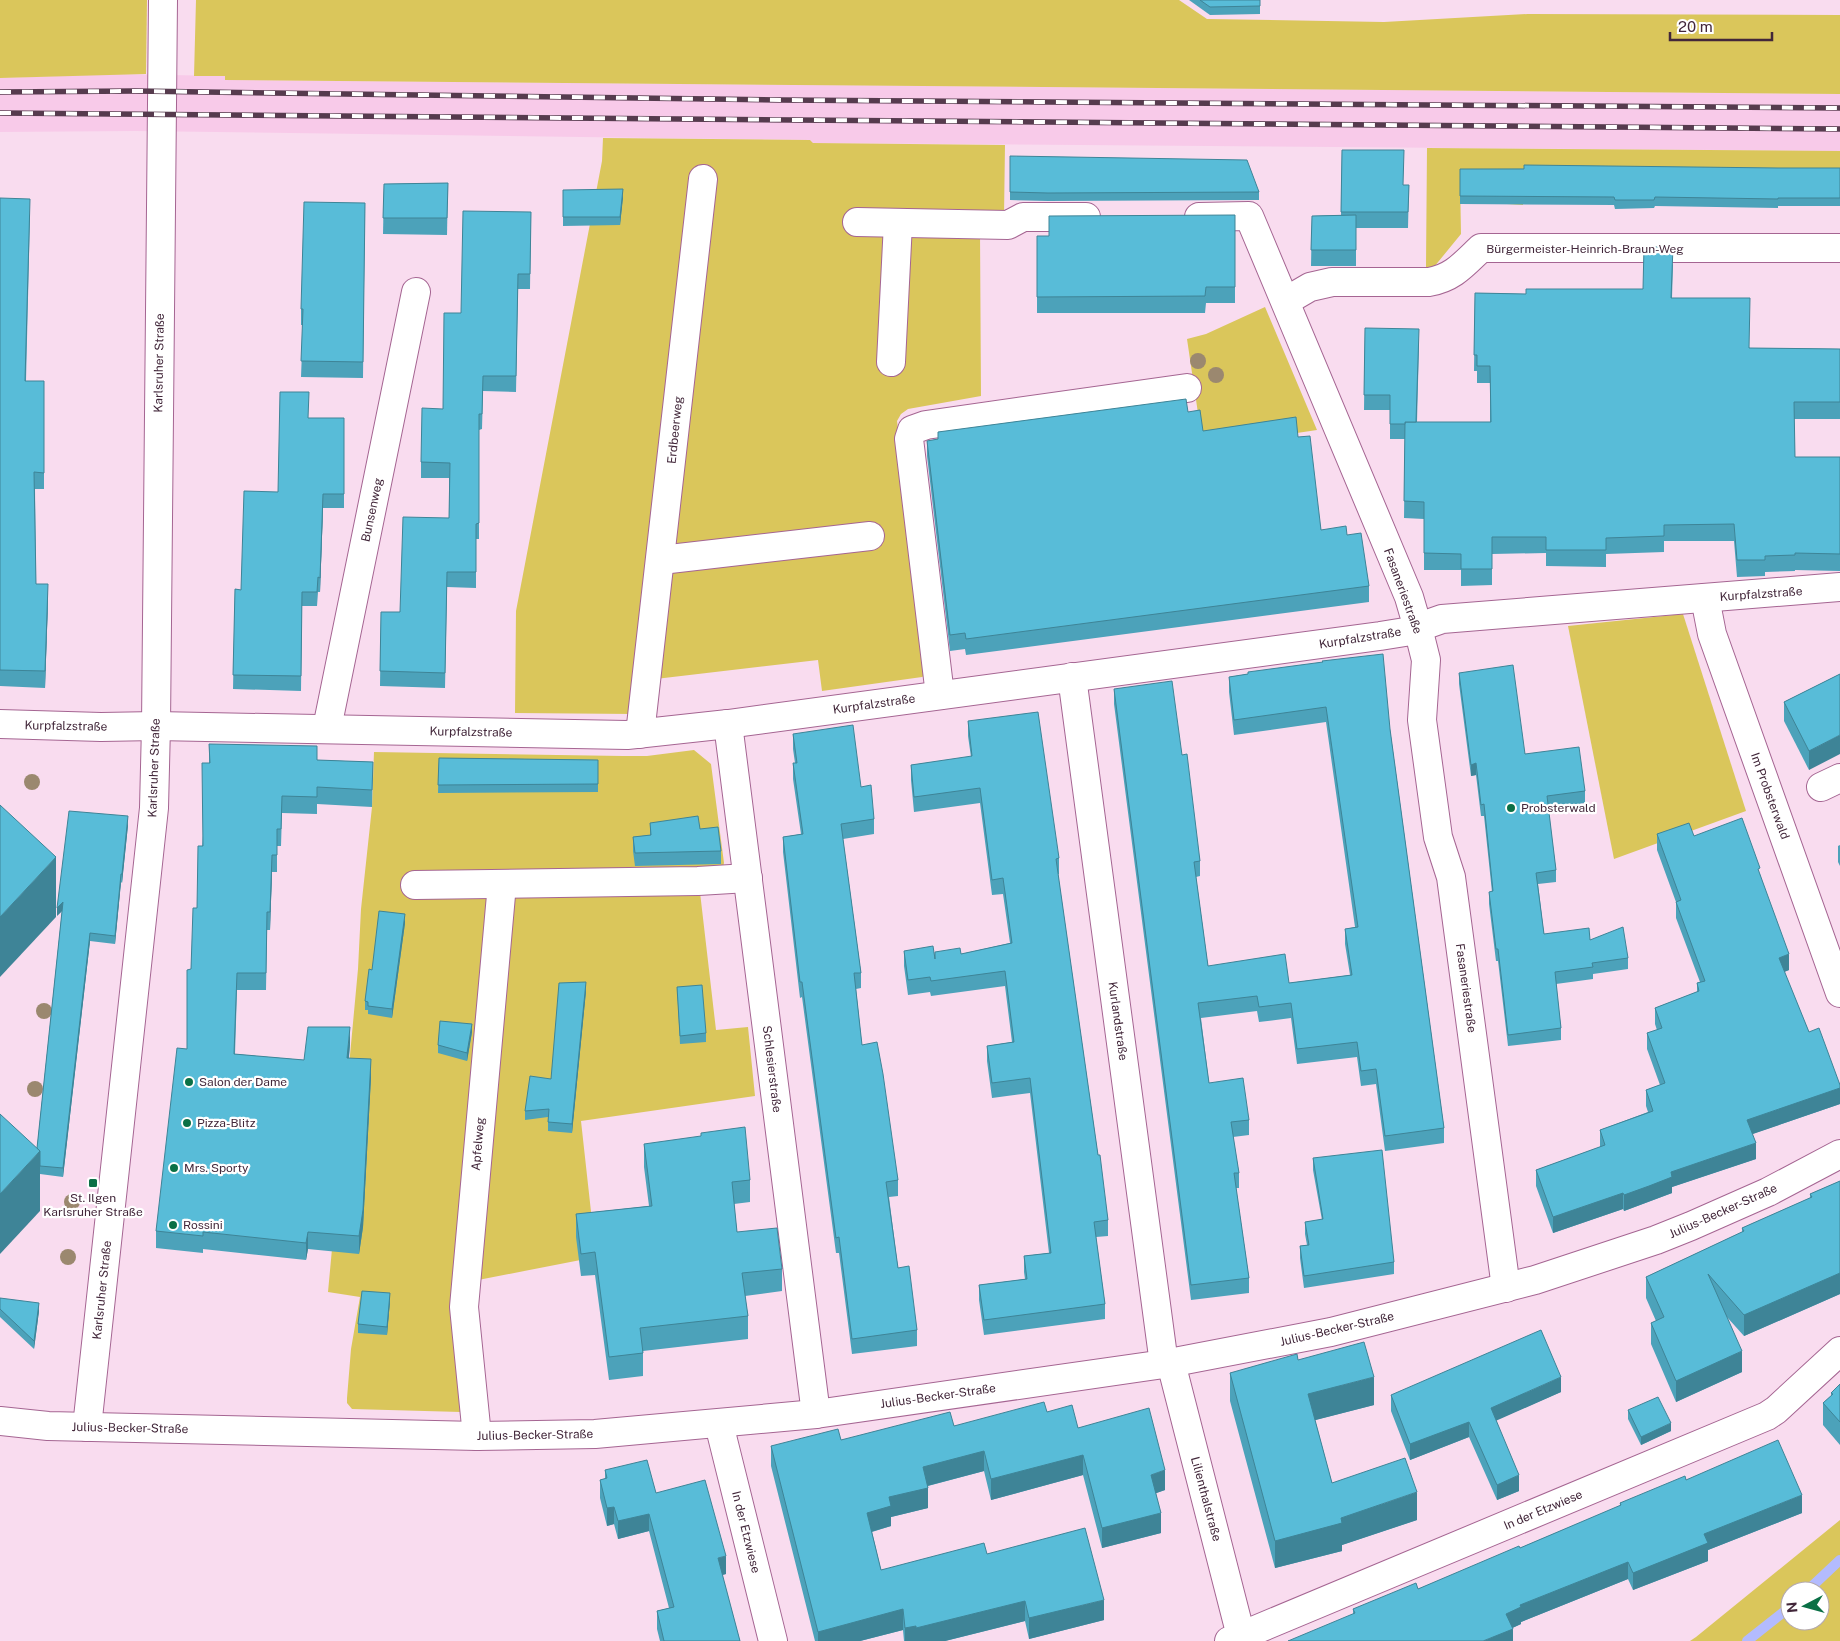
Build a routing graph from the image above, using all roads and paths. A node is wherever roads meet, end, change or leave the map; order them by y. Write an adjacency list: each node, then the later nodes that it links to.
1 (163, 0): 21 (street, Karlsruher Straße)
2 (703, 179): 13 (street, Erdbeerweg)
3 (1112, 217): 6 (street)
4 (1171, 217): 9 (street, Fasaneriestraße)
5 (857, 222): 6 (street)
6 (898, 223): 10 (street)
7 (1840, 248): 9 (street, Bürgermeister-Heinrich-Braun-Weg)
8 (416, 292): 22 (street, Bunsenweg)
9 (1286, 301): 16 (street, Fasaneriestraße)
10 (891, 362)
11 (1187, 388): 18 (street)
12 (870, 536): 13 (street)
13 (661, 560): 23 (street, Erdbeerweg)
14 (1840, 588): 15 (street, Kurpfalzstraße)
15 (1704, 598): 16 (street, Kurpfalzstraße); 27 (street, Im Probsterwald)
16 (1418, 628): 17 (street, Kurpfalzstraße); 29 (street, Fasaneriestraße)
17 (1072, 677): 18 (street, Kurpfalzstraße); 31 (street, Kurlandstraße)
18 (940, 695): 20 (street, Kurpfalzstraße)
19 (0, 724): 21 (street, Kurpfalzstraße)
20 (728, 724): 23 (street, Kurpfalzstraße); 24 (street, Schlesierstraße)
21 (156, 726): 22 (street, Kurpfalzstraße); 35 (street, Karlsruher Straße)
22 (327, 728): 23 (street, Kurpfalzstraße)
23 (640, 734)
24 (748, 878): 25 (street); 32 (street, Schlesierstraße)
25 (502, 884): 26 (street); 36 (street, Apfelweg)
26 (415, 885)
27 (1840, 993)
28 (1840, 1154): 29 (street, Julius-Becker-Straße)
29 (1506, 1288): 31 (street, Julius-Becker-Straße)
30 (1840, 1351): 37 (street, In der Etzwiese)
31 (1167, 1364): 32 (street, Julius-Becker-Straße); 37 (street, Lilienthalstraße)
32 (816, 1414): 34 (street, Julius-Becker-Straße)
33 (0, 1421): 35 (street, Julius-Becker-Straße)
34 (719, 1424): 36 (street, Julius-Becker-Straße); 38 (street, In der Etzwiese)
35 (88, 1427): 36 (street, Julius-Becker-Straße)
36 (476, 1436)
37 (1235, 1638)
38 (773, 1641)

